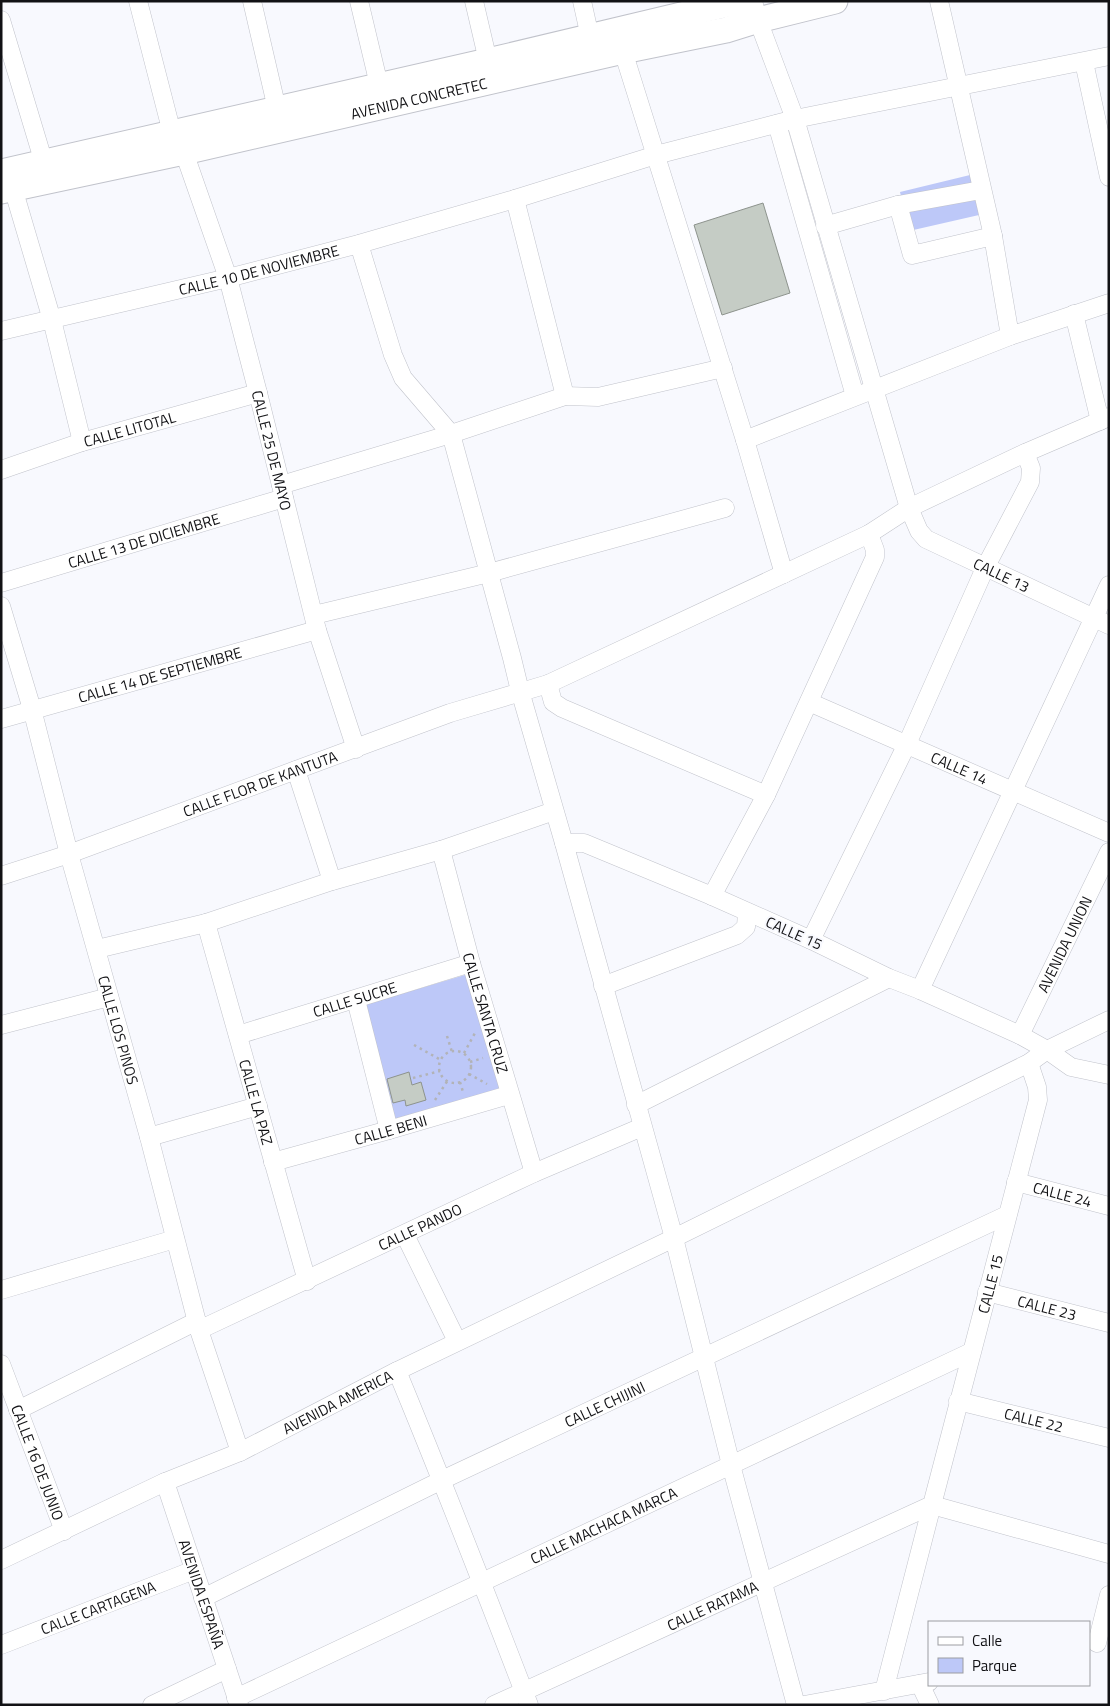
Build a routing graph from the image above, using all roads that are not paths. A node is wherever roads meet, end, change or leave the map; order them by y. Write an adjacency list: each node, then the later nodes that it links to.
1 (138, 1): 22 (street, CALLE 25 DE MAYO)
2 (252, 1): 19 (street)
3 (359, 1): 17 (street)
4 (474, 1): 15 (street)
5 (582, 1): 12 (street)
6 (836, 1): 9 (street, AVENIDA CONCRETEC)
7 (939, 1): 18 (street)
8 (727, 3): 11 (street); 12 (street, AVENIDA CONCRETEC)
9 (756, 11): 11 (street, AVENIDA CONCRETEC); 20 (street, CALLE 13)
10 (1, 20): 24 (street)
11 (726, 30): 13 (street, AVENIDA CONCRETEC)
12 (590, 37): 15 (street, AVENIDA CONCRETEC)
13 (623, 51): 22 (street, AVENIDA CONCRETEC); 23 (street)
14 (1109, 56): 16 (street, CALLE 10 DE NOVIEMBRE)
15 (488, 61): 17 (street, AVENIDA CONCRETEC)
16 (1084, 62): 18 (street, CALLE 10 DE NOVIEMBRE); 25 (street)
17 (379, 85): 19 (street, AVENIDA CONCRETEC)
18 (959, 85): 20 (street, CALLE 10 DE NOVIEMBRE); 27 (street)
19 (277, 110): 22 (street, AVENIDA CONCRETEC)
20 (795, 119): 21 (street, CALLE 10 DE NOVIEMBRE); 30 (street, CALLE 13)
21 (777, 124): 23 (street, CALLE 10 DE NOVIEMBRE); 43 (street)
22 (178, 142): 24 (street, AVENIDA CONCRETEC); 26 (street, AVENIDA CONCRETEC); 33 (street, CALLE 25 DE MAYO)
23 (656, 155): 28 (street, CALLE 10 DE NOVIEMBRE); 39 (street)
24 (44, 163): 26 (street, AVENIDA CONCRETEC)
25 (1108, 165)
26 (5, 184): 36 (street)
27 (981, 190): 29 (street); 31 (street)
28 (515, 199): 32 (street, CALLE 10 DE NOVIEMBRE); 42 (street)
29 (898, 205): 30 (street); 31 (street)
30 (825, 226): 40 (street, CALLE 13)
31 (993, 236): 38 (street)
32 (359, 244): 33 (street, CALLE 10 DE NOVIEMBRE); 45 (street)
33 (228, 278): 36 (street, CALLE 10 DE NOVIEMBRE); 41 (street, CALLE 25 DE MAYO)
34 (1109, 303): 35 (street)
35 (1074, 314): 38 (street); 44 (street)
36 (52, 320): 37 (street, CALLE 10 DE NOVIEMBRE); 47 (street)
37 (1, 331)
38 (1010, 336): 40 (street)
39 (723, 368): 42 (street); 46 (street)
40 (873, 388): 43 (street); 52 (street, CALLE 13)
41 (258, 393): 47 (street, CALLE LITOTAL); 50 (street, CALLE 25 DE MAYO)
42 (565, 396): 45 (street, CALLE 13 DE DICIEMBRE)
43 (855, 396): 46 (street)
44 (1104, 419): 48 (street, CALLE FLOR DE KANTUTA)
45 (451, 434): 50 (street, CALLE 13 DE DICIEMBRE); 55 (street)
46 (745, 440): 56 (street)
47 (82, 442): 49 (street, CALLE LITOTAL)
48 (1025, 453): 52 (street, CALLE FLOR DE KANTUTA); 54 (street)
49 (1, 470)
50 (283, 491): 57 (street, CALLE 13 DE DICIEMBRE); 60 (street, CALLE 25 DE MAYO)
51 (725, 508): 55 (street, CALLE 14 DE SEPTIEMBRE)
52 (909, 508): 53 (street, CALLE FLOR DE KANTUTA); 54 (street, CALLE 13)
53 (869, 534): 56 (street, CALLE FLOR DE KANTUTA); 64 (street)
54 (985, 568): 61 (street, CALLE 13); 67 (street)
55 (489, 573): 60 (street, CALLE 14 DE SEPTIEMBRE); 63 (street)
56 (784, 574): 62 (street, CALLE FLOR DE KANTUTA)
57 (1, 583)
58 (1109, 585): 61 (street)
59 (1, 606): 65 (street, CALLE LOS PINOS)
60 (316, 622): 65 (street, CALLE 14 DE SEPTIEMBRE); 68 (street, CALLE 25 DE MAYO)
61 (1101, 622): 70 (street)
62 (548, 684): 63 (street, CALLE FLOR DE KANTUTA); 71 (street)
63 (520, 691): 68 (street, CALLE FLOR DE KANTUTA); 72 (street)
64 (808, 702): 67 (street, CALLE 14); 71 (street)
65 (32, 709): 66 (street, CALLE 14 DE SEPTIEMBRE); 77 (street, CALLE LOS PINOS)
66 (1, 719)
67 (907, 744): 70 (street, CALLE 14); 83 (street)
68 (356, 749): 69 (street, CALLE FLOR DE KANTUTA)
69 (296, 770): 77 (street, CALLE FLOR DE KANTUTA); 79 (street)
70 (1013, 791): 73 (street, CALLE 14); 88 (street)
71 (766, 795): 80 (street)
72 (554, 811): 74 (street); 75 (street)
73 (1109, 833)
74 (564, 843): 80 (street, CALLE 15); 87 (street)
75 (441, 850): 79 (street); 85 (street, CALLE SANTA CRUZ)
76 (1109, 852): 94 (street, AVENIDA UNION)
77 (69, 854): 78 (street, CALLE FLOR DE KANTUTA); 84 (street, CALLE LOS PINOS)
78 (1, 876)
79 (332, 881): 82 (street)
80 (712, 896): 81 (street, CALLE 15)
81 (746, 912): 83 (street, CALLE 15); 87 (street)
82 (206, 922): 84 (street); 93 (street, CALLE LA PAZ)
83 (811, 940): 86 (street, CALLE 15)
84 (97, 949): 89 (street, CALLE LOS PINOS)
85 (471, 963): 90 (street, CALLE SUCRE); 98 (street, CALLE SANTA CRUZ)
86 (889, 978): 88 (street, CALLE 15); 99 (street)
87 (603, 986): 99 (street)
88 (920, 990): 94 (street, CALLE 15)
89 (109, 997): 92 (street); 103 (street, CALLE LOS PINOS)
90 (356, 1000): 93 (street, CALLE SUCRE); 102 (street)
91 (1109, 1020): 95 (street, AVENIDA AMERICA)
92 (1, 1025)
93 (238, 1035): 100 (street, CALLE LA PAZ)
94 (1020, 1035): 95 (street, CALLE 15)
95 (1047, 1050): 96 (street, AVENIDA AMERICA); 97 (street)
96 (1029, 1063): 106 (street, CALLE 15); 110 (street, AVENIDA AMERICA)
97 (1109, 1074)
98 (509, 1095): 102 (street, CALLE BENI); 105 (street, CALLE SANTA CRUZ)
99 (636, 1104): 101 (street)
100 (258, 1106): 103 (street); 104 (street, CALLE LA PAZ)
101 (642, 1127): 105 (street, CALLE PANDO); 110 (street)
102 (390, 1130): 104 (street, CALLE BENI)
103 (149, 1138): 111 (street, CALLE LOS PINOS)
104 (273, 1162): 112 (street, CALLE LA PAZ)
105 (534, 1173): 109 (street, CALLE PANDO)
106 (1016, 1182): 107 (street, CALLE 24); 108 (street, CALLE 15)
107 (1109, 1206)
108 (1007, 1215): 114 (street, CALLE 15); 119 (street, CALLE CHIJINI)
109 (405, 1235): 112 (street, CALLE PANDO); 117 (street)
110 (674, 1238): 117 (street, AVENIDA AMERICA); 119 (street)
111 (175, 1239): 113 (street); 116 (street, CALLE LOS PINOS)
112 (307, 1281): 116 (street, CALLE PANDO)
113 (1, 1290)
114 (987, 1292): 115 (street, CALLE 23); 118 (street, CALLE 15)
115 (1109, 1323)
116 (198, 1326): 123 (street, CALLE PANDO); 125 (street, CALLE LOS PINOS)
117 (457, 1341): 121 (street, AVENIDA AMERICA)
118 (971, 1352): 122 (street, CALLE 15); 126 (street, CALLE MACHACA MARCA)
119 (704, 1356): 126 (street); 127 (street, CALLE CHIJINI)
120 (1, 1364): 123 (street, CALLE 16 DE JUNIO)
121 (397, 1371): 125 (street, AVENIDA AMERICA); 127 (street)
122 (958, 1401): 124 (street, CALLE 22); 129 (street, CALLE 15)
123 (18, 1410): 130 (street, CALLE 16 DE JUNIO)
124 (1109, 1438)
125 (240, 1452): 128 (street, AVENIDA AMERICA)
126 (731, 1465): 134 (street); 135 (street, CALLE MACHACA MARCA)
127 (442, 1480): 135 (street); 137 (street, CALLE CHIJINI)
128 (166, 1482): 130 (street, AVENIDA AMERICA); 133 (street, AVENIDA ESPAÑA)
129 (932, 1505): 131 (street); 134 (street, CALLE RATAMA); 142 (street, CALLE 15)
130 (64, 1532): 132 (street, AVENIDA AMERICA)
131 (1109, 1554)
132 (1, 1560)
133 (194, 1570): 137 (street, AVENIDA ESPAÑA); 139 (street, CALLE CARTAGENA)
134 (763, 1582): 143 (street, CALLE RATAMA); 147 (street)
135 (481, 1583): 143 (street); 144 (street, CALLE MACHACA MARCA)
136 (1109, 1595): 138 (street)
137 (204, 1598): 140 (street, AVENIDA ESPAÑA)
138 (1098, 1643)
139 (1, 1645)
140 (227, 1668): 144 (street, AVENIDA ESPAÑA); 145 (street)
141 (925, 1683): 142 (street); 149 (street)
142 (884, 1691): 148 (street)
143 (527, 1698): 146 (street, CALLE RATAMA)
144 (238, 1701)
145 (152, 1705)
146 (494, 1705)
147 (796, 1705)
148 (804, 1705)
149 (930, 1705)

